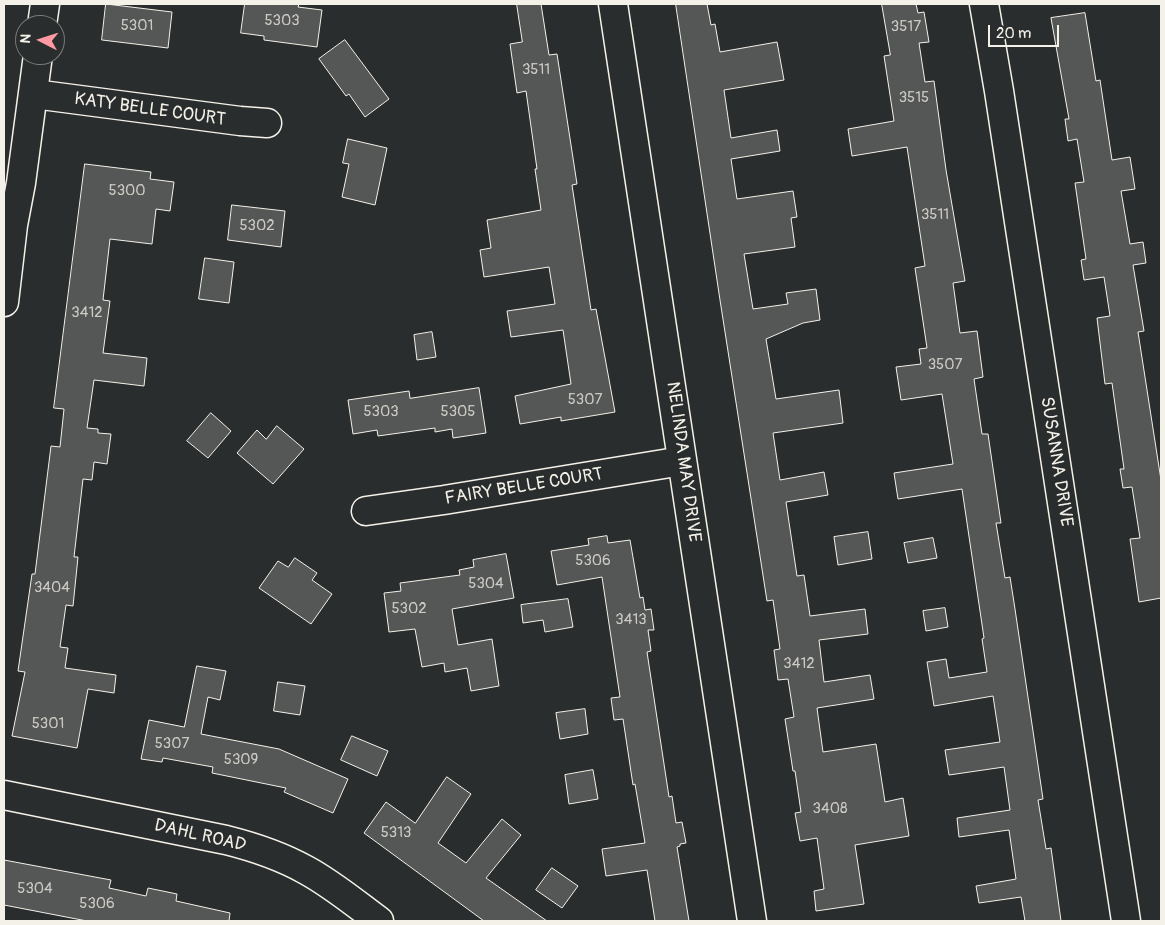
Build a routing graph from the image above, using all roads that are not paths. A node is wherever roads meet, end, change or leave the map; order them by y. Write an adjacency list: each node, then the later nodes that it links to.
1 (613, 4): 8 (street, NELINDA MAY DRIVE)
2 (984, 4): 13 (street, SUSANNA DRIVE)
3 (37, 65): 4 (street)
4 (34, 94): 5 (street, KATY BELLE COURT); 6 (street)
5 (267, 123)
6 (8, 224): 7 (street)
7 (4, 302)
8 (682, 461): 9 (street, FAIRY BELLE COURT); 12 (street, NELINDA MAY DRIVE)
9 (366, 511)
10 (4, 795): 11 (street, DAHL ROAD)
11 (380, 921)
12 (752, 921)
13 (1126, 921)

